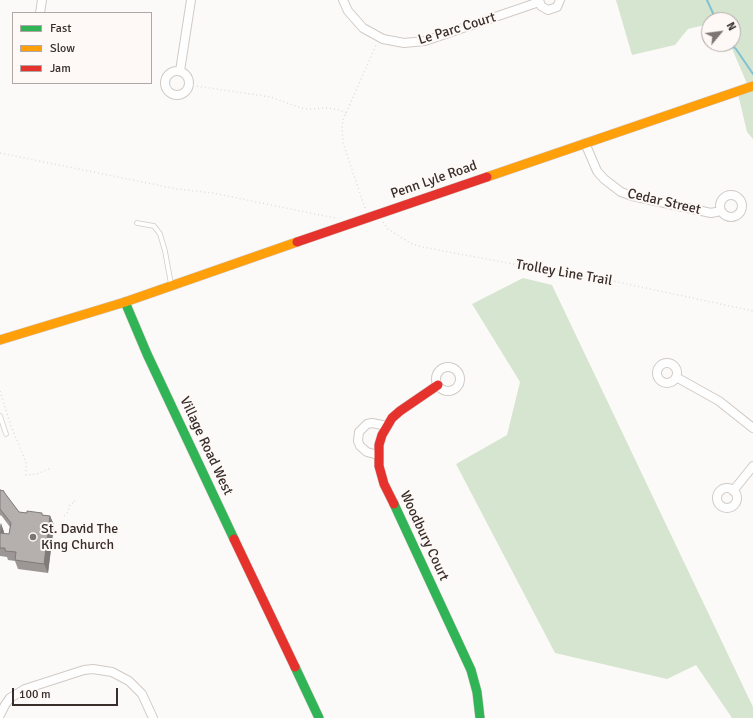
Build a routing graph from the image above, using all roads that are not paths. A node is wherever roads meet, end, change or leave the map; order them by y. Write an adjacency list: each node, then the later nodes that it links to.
1 (42, 0): 6 (street)
2 (191, 0): 7 (street)
3 (343, 0): 5 (street, Le Parc Court)
4 (560, 0): 5 (street, Le Parc Court)
5 (539, 1)
6 (40, 12)
7 (180, 71): 7 (street)
8 (753, 86): 9 (street, Penn Lyle Road)
9 (585, 143): 10 (street, Cedar Street); 12 (street, Penn Lyle Road)
10 (721, 211)
11 (137, 223): 12 (lane)
12 (171, 286): 13 (street, Penn Lyle Road)
13 (125, 302): 14 (street); 26 (street, Village Road West)
14 (0, 340)
15 (676, 377): 19 (street)
16 (438, 385): 18 (street, Woodbury Court)
17 (0, 416): 20 (lane)
18 (387, 426): 21 (street, Woodbury Court); 21 (street)
19 (753, 428)
20 (6, 434)
21 (378, 455): 27 (street, Woodbury Court)
22 (753, 466): 23 (street)
23 (733, 491)
24 (0, 715): 25 (street)
25 (153, 718)
26 (319, 718)
27 (480, 718)

